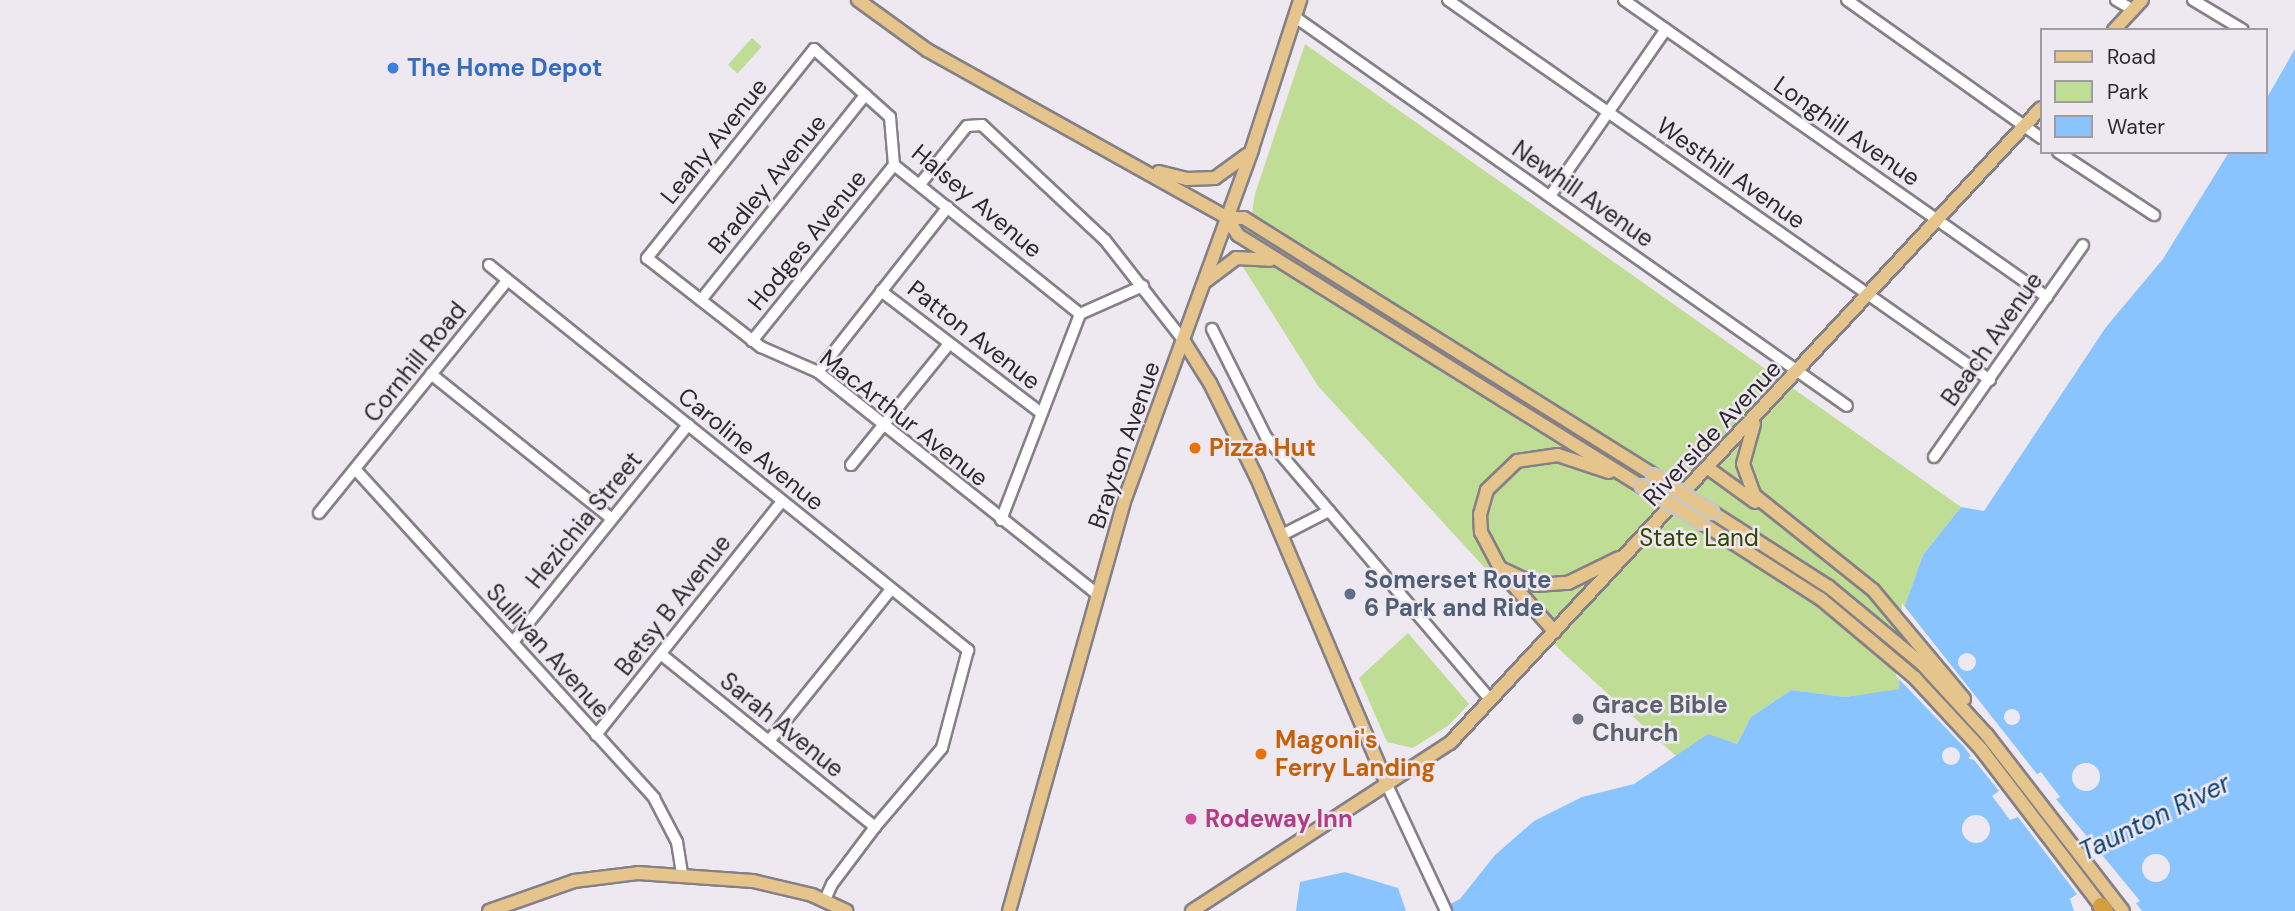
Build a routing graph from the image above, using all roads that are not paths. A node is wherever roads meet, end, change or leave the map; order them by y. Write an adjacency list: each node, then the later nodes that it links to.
1 (858, 0): 22 (main road)
2 (1300, 0): 9 (main road, Brayton Avenue)
3 (1448, 0): 16 (street, Westhill Avenue)
4 (1624, 0): 12 (street, Longhill Avenue)
5 (1847, 0): 17 (street)
6 (2116, 0): 8 (street)
7 (2193, 0): 11 (street)
8 (2137, 5): 10 (main road)
9 (1295, 17): 19 (main road, Brayton Avenue); 24 (street, Newhill Avenue)
10 (2116, 28)
11 (2240, 28)
12 (1666, 29): 16 (street); 28 (street, Longhill Avenue)
13 (814, 49): 14 (street, Halsey Avenue); 30 (street, Leahy Avenue)
14 (865, 95): 21 (street, Halsey Avenue); 39 (street, Bradley Avenue)
15 (2039, 110): 17 (main road, Riverside Avenue)
16 (1609, 113): 24 (street); 37 (street, Westhill Avenue)
17 (2025, 124): 18 (street); 28 (main road, Riverside Avenue)
18 (2039, 136)
19 (1252, 149): 22 (main road); 27 (main road, Brayton Avenue)
20 (2061, 154): 26 (street)
21 (894, 165): 23 (street, Halsey Avenue); 43 (street, Hodges Avenue)
22 (1143, 168): 27 (main road)
23 (921, 183): 25 (street, Halsey Avenue); 35 (street)
24 (1550, 197): 46 (street, Newhill Avenue)
25 (948, 207): 36 (street); 40 (street, Halsey Avenue)
26 (2154, 215)
27 (1227, 218): 32 (main road); 34 (main road, Brayton Avenue); 76 (main road, bridge)
28 (1937, 220): 37 (main road, Riverside Avenue); 38 (street, Longhill Avenue)
29 (2083, 245): 38 (street, Beach Avenue)
30 (647, 258): 39 (street, MacArthur Avenue)
31 (489, 265): 33 (street, Caroline Avenue)
32 (1291, 268): 34 (main road); 58 (main road)
33 (507, 281): 47 (street, Cornhill Road); 52 (street, Caroline Avenue)
34 (1203, 284): 42 (main road, Brayton Avenue)
35 (1143, 286): 40 (street); 42 (street)
36 (881, 291): 44 (street, Patton Avenue); 45 (street)
37 (1869, 295): 46 (main road, Riverside Avenue); 48 (street, Westhill Avenue)
38 (2047, 297): 48 (street, Beach Avenue)
39 (701, 300): 43 (street, MacArthur Avenue)
40 (1080, 314): 50 (street)
41 (1212, 329): 60 (street)
42 (1183, 340): 65 (main road); 69 (main road, Brayton Avenue)
43 (752, 341): 45 (street, MacArthur Avenue)
44 (949, 344): 50 (street, Patton Avenue); 53 (street)
45 (818, 372): 53 (street, MacArthur Avenue)
46 (1798, 372): 49 (street, Newhill Avenue); 51 (main road, Riverside Avenue)
47 (431, 374): 57 (street, Cornhill Road); 62 (street)
48 (1990, 380): 54 (street, Beach Avenue)
49 (1847, 406)
50 (1041, 414): 63 (street)
51 (1757, 416): 56 (main road, Riverside Avenue); 64 (main road)
52 (688, 425): 59 (street, Caroline Avenue); 62 (street, Hezichia Street)
53 (884, 425): 55 (street); 63 (street, MacArthur Avenue)
54 (1934, 457)
55 (851, 465)
56 (1708, 468): 64 (main road); 66 (main road, Riverside Avenue)
57 (356, 470): 61 (street, Cornhill Road); 71 (street, Sullivan Avenue)
58 (1642, 486): 67 (main road); 82 (main road, bridge)
59 (782, 500): 68 (street, Caroline Avenue); 72 (street, Betsy B Avenue)
60 (1329, 511): 65 (street); 73 (street)
61 (319, 513)
62 (611, 518): 71 (street, Hezichia Street)
63 (1001, 520): 69 (street, MacArthur Avenue)
64 (1785, 520): 76 (main road)
65 (1282, 536): 77 (main road)
66 (1629, 553): 67 (main road); 70 (main road, Riverside Avenue)
67 (1495, 563): 70 (main road)
68 (891, 589): 75 (street); 78 (street, Caroline Avenue)
69 (1097, 594): 85 (main road, Brayton Avenue)
70 (1555, 632): 73 (main road, Riverside Avenue)
71 (513, 642): 74 (street, Sullivan Avenue)
72 (662, 655): 74 (street, Betsy B Avenue); 75 (street, Sarah Avenue)
73 (1491, 700): 77 (main road, Riverside Avenue)
74 (596, 735): 79 (street, Sullivan Avenue)
75 (769, 741): 78 (street, Sarah Avenue)
76 (2017, 773): 87 (main road)
77 (1387, 785): 81 (street); 86 (main road, Riverside Avenue)
78 (875, 827): 80 (street)
79 (682, 875): 80 (main road); 83 (main road)
80 (825, 900): 84 (main road)
81 (1445, 909)
82 (2104, 909)
83 (489, 911)
84 (846, 911)
85 (1009, 911)
86 (1192, 911)
87 (2123, 911)

